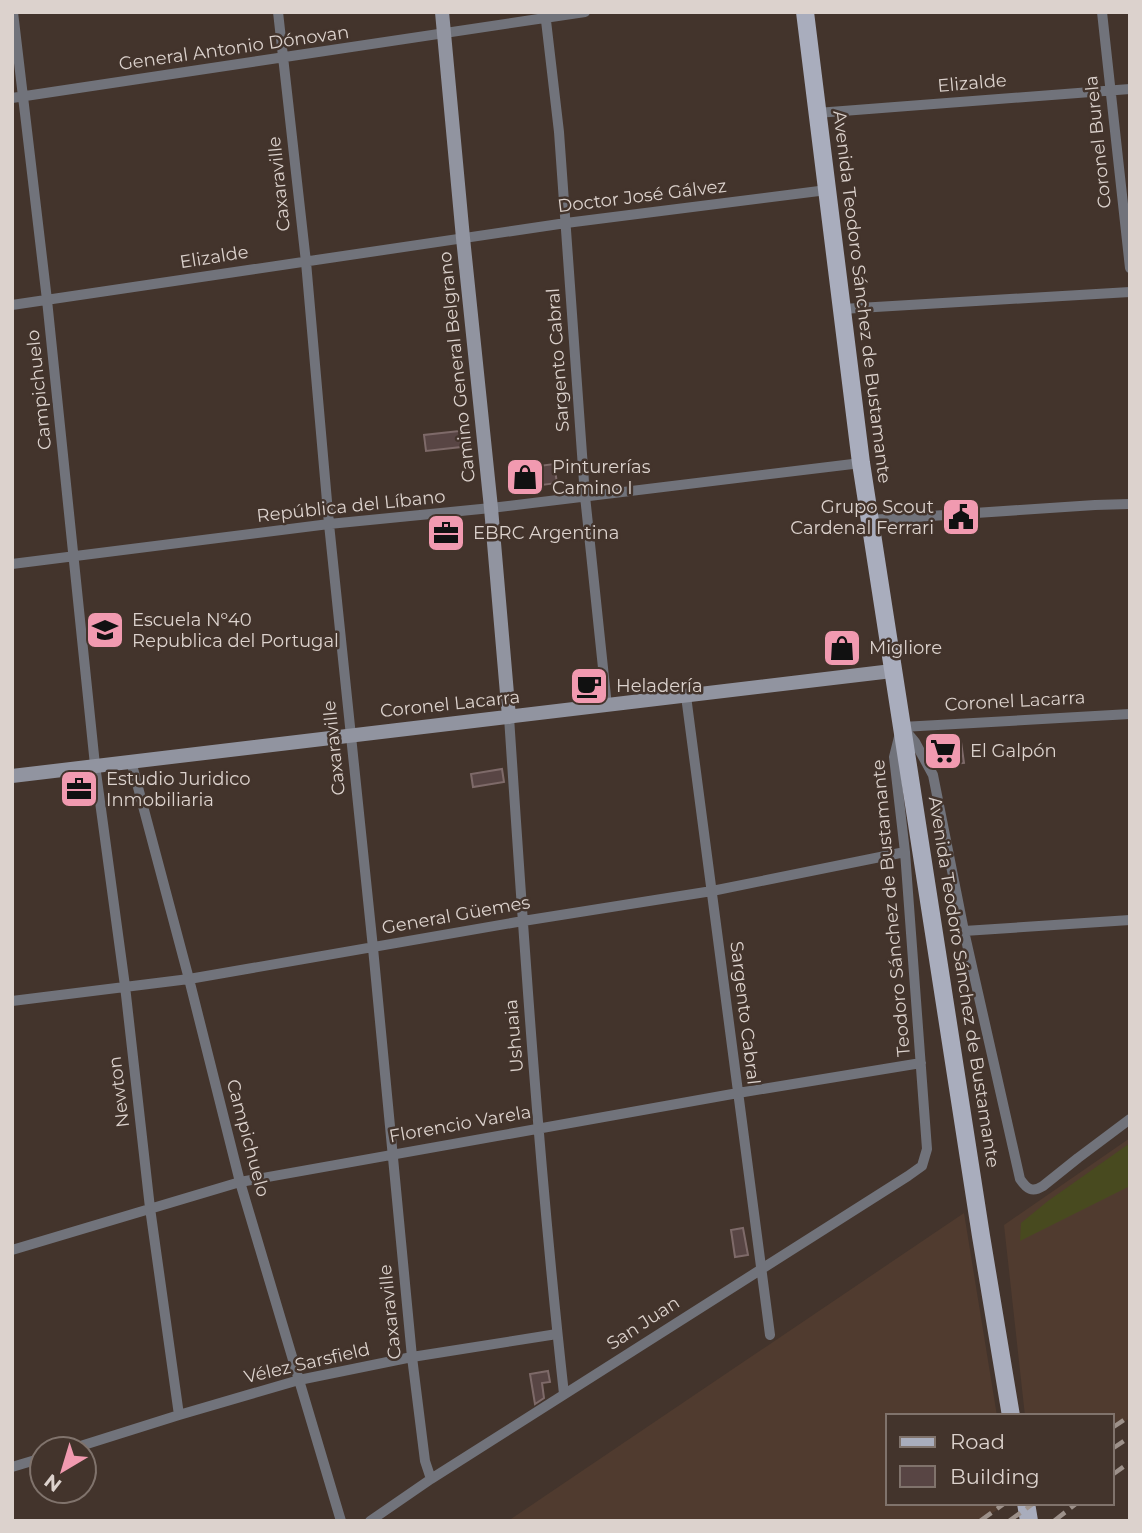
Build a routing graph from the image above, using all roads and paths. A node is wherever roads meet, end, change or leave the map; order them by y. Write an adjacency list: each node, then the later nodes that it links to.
1 (13, 12): 12 (street, Campichuelo)
2 (278, 12): 9 (street, Caxaraville)
3 (442, 12): 8 (street, Camino General Belgrano)
4 (585, 12): 7 (street, General Antonio Dónovan)
5 (805, 12): 13 (main road, Avenida Teodoro Sánchez de Bustamante)
6 (1102, 12): 11 (street, Coronel Burela)
7 (545, 15): 8 (street, General Antonio Dónovan); 15 (street, Sargento Cabral)
8 (444, 34): 9 (street, General Antonio Dónovan); 16 (street, Camino General Belgrano)
9 (283, 58): 12 (street, General Antonio Dónovan); 17 (street, Caxaraville)
10 (1130, 89): 11 (street, Elizalde)
11 (1110, 90): 13 (street, Elizalde); 18 (street, Coronel Burela)
12 (17, 97): 20 (street, Campichuelo)
13 (817, 113): 14 (main road, Avenida Teodoro Sánchez de Bustamante)
14 (827, 190): 15 (street, Doctor José Gálvez); 22 (main road, Avenida Teodoro Sánchez de Bustamante)
15 (566, 223): 16 (street, Doctor José Gálvez); 24 (street, Sargento Cabral)
16 (463, 238): 17 (street, Elizalde); 26 (street, Camino General Belgrano)
17 (306, 261): 20 (street, Elizalde); 28 (street, Caxaraville)
18 (1130, 268)
19 (1130, 292): 22 (street)
20 (47, 300): 21 (street, Elizalde); 29 (street, Campichuelo)
21 (12, 305)
22 (842, 309): 23 (main road, Avenida Teodoro Sánchez de Bustamante)
23 (861, 463): 24 (street, República del Líbano); 27 (main road, Avenida Teodoro Sánchez de Bustamante)
24 (584, 496): 26 (street, República del Líbano); 33 (street, Sargento Cabral)
25 (1130, 504): 27 (street)
26 (491, 508): 28 (street, República del Líbano); 35 (street, Camino General Belgrano)
27 (870, 520): 31 (main road, Avenida Teodoro Sánchez de Bustamante)
28 (329, 524): 29 (street, República del Líbano); 37 (street, Caxaraville)
29 (73, 557): 30 (street, República del Líbano); 39 (street, Campichuelo)
30 (12, 564)
31 (892, 671): 32 (street, Coronel Lacarra); 36 (main road, Avenida Teodoro Sánchez de Bustamante)
32 (686, 696): 33 (street, Coronel Lacarra); 42 (street, Sargento Cabral)
33 (607, 706): 35 (street, Coronel Lacarra)
34 (1130, 714): 36 (street, Coronel Lacarra)
35 (509, 717): 37 (street, Coronel Lacarra); 44 (street, Ushuaia)
36 (902, 727): 41 (street, Teodoro Sánchez de Bustamante); 45 (street); 65 (main road, Avenida Teodoro Sánchez de Bustamante)
37 (350, 735): 38 (street, Coronel Lacarra); 46 (street, Caxaraville)
38 (131, 761): 39 (street, Coronel Lacarra); 47 (street, Campichuelo)
39 (95, 765): 40 (street, Coronel Lacarra); 48 (street, Newton)
40 (12, 776)
41 (905, 852): 42 (street, General Güemes); 50 (street, Teodoro Sánchez de Bustamante)
42 (712, 891): 44 (street, General Güemes); 51 (street, Sargento Cabral)
43 (1130, 920): 45 (street)
44 (523, 921): 46 (street, General Güemes); 53 (street, Ushuaia)
45 (964, 930): 52 (street)
46 (373, 948): 47 (street, General Güemes); 55 (street, Caxaraville)
47 (189, 979): 48 (street, General Güemes); 56 (street, Campichuelo)
48 (125, 986): 49 (street, General Güemes); 57 (street, Newton)
49 (12, 1001)
50 (921, 1063): 51 (street, Florencio Varela); 54 (street, Teodoro Sánchez de Bustamante)
51 (738, 1093): 53 (street, Florencio Varela); 59 (street, Sargento Cabral)
52 (1130, 1119)
53 (539, 1128): 55 (street, Florencio Varela); 60 (street, Ushuaia)
54 (927, 1149): 59 (street, San Juan)
55 (392, 1154): 56 (street, Florencio Varela); 62 (street, Caxaraville)
56 (240, 1182): 57 (street, Florencio Varela); 63 (street, Campichuelo)
57 (150, 1208): 58 (street, Florencio Varela); 66 (street, Newton)
58 (12, 1250)
59 (760, 1269): 61 (street, Sargento Cabral); 64 (street, San Juan)
60 (557, 1334): 62 (street, Vélez Sarsfield); 64 (street, Ushuaia)
61 (770, 1335)
62 (412, 1357): 63 (street, Vélez Sarsfield); 68 (street, Caxaraville)
63 (299, 1380): 66 (street, Vélez Sarsfield); 69 (street, Campichuelo)
64 (564, 1394): 68 (street, San Juan)
65 (1011, 1414)
66 (179, 1415): 67 (street, Vélez Sarsfield)
67 (98, 1440)
68 (431, 1479): 70 (street, San Juan)
69 (341, 1521)
70 (370, 1521)

